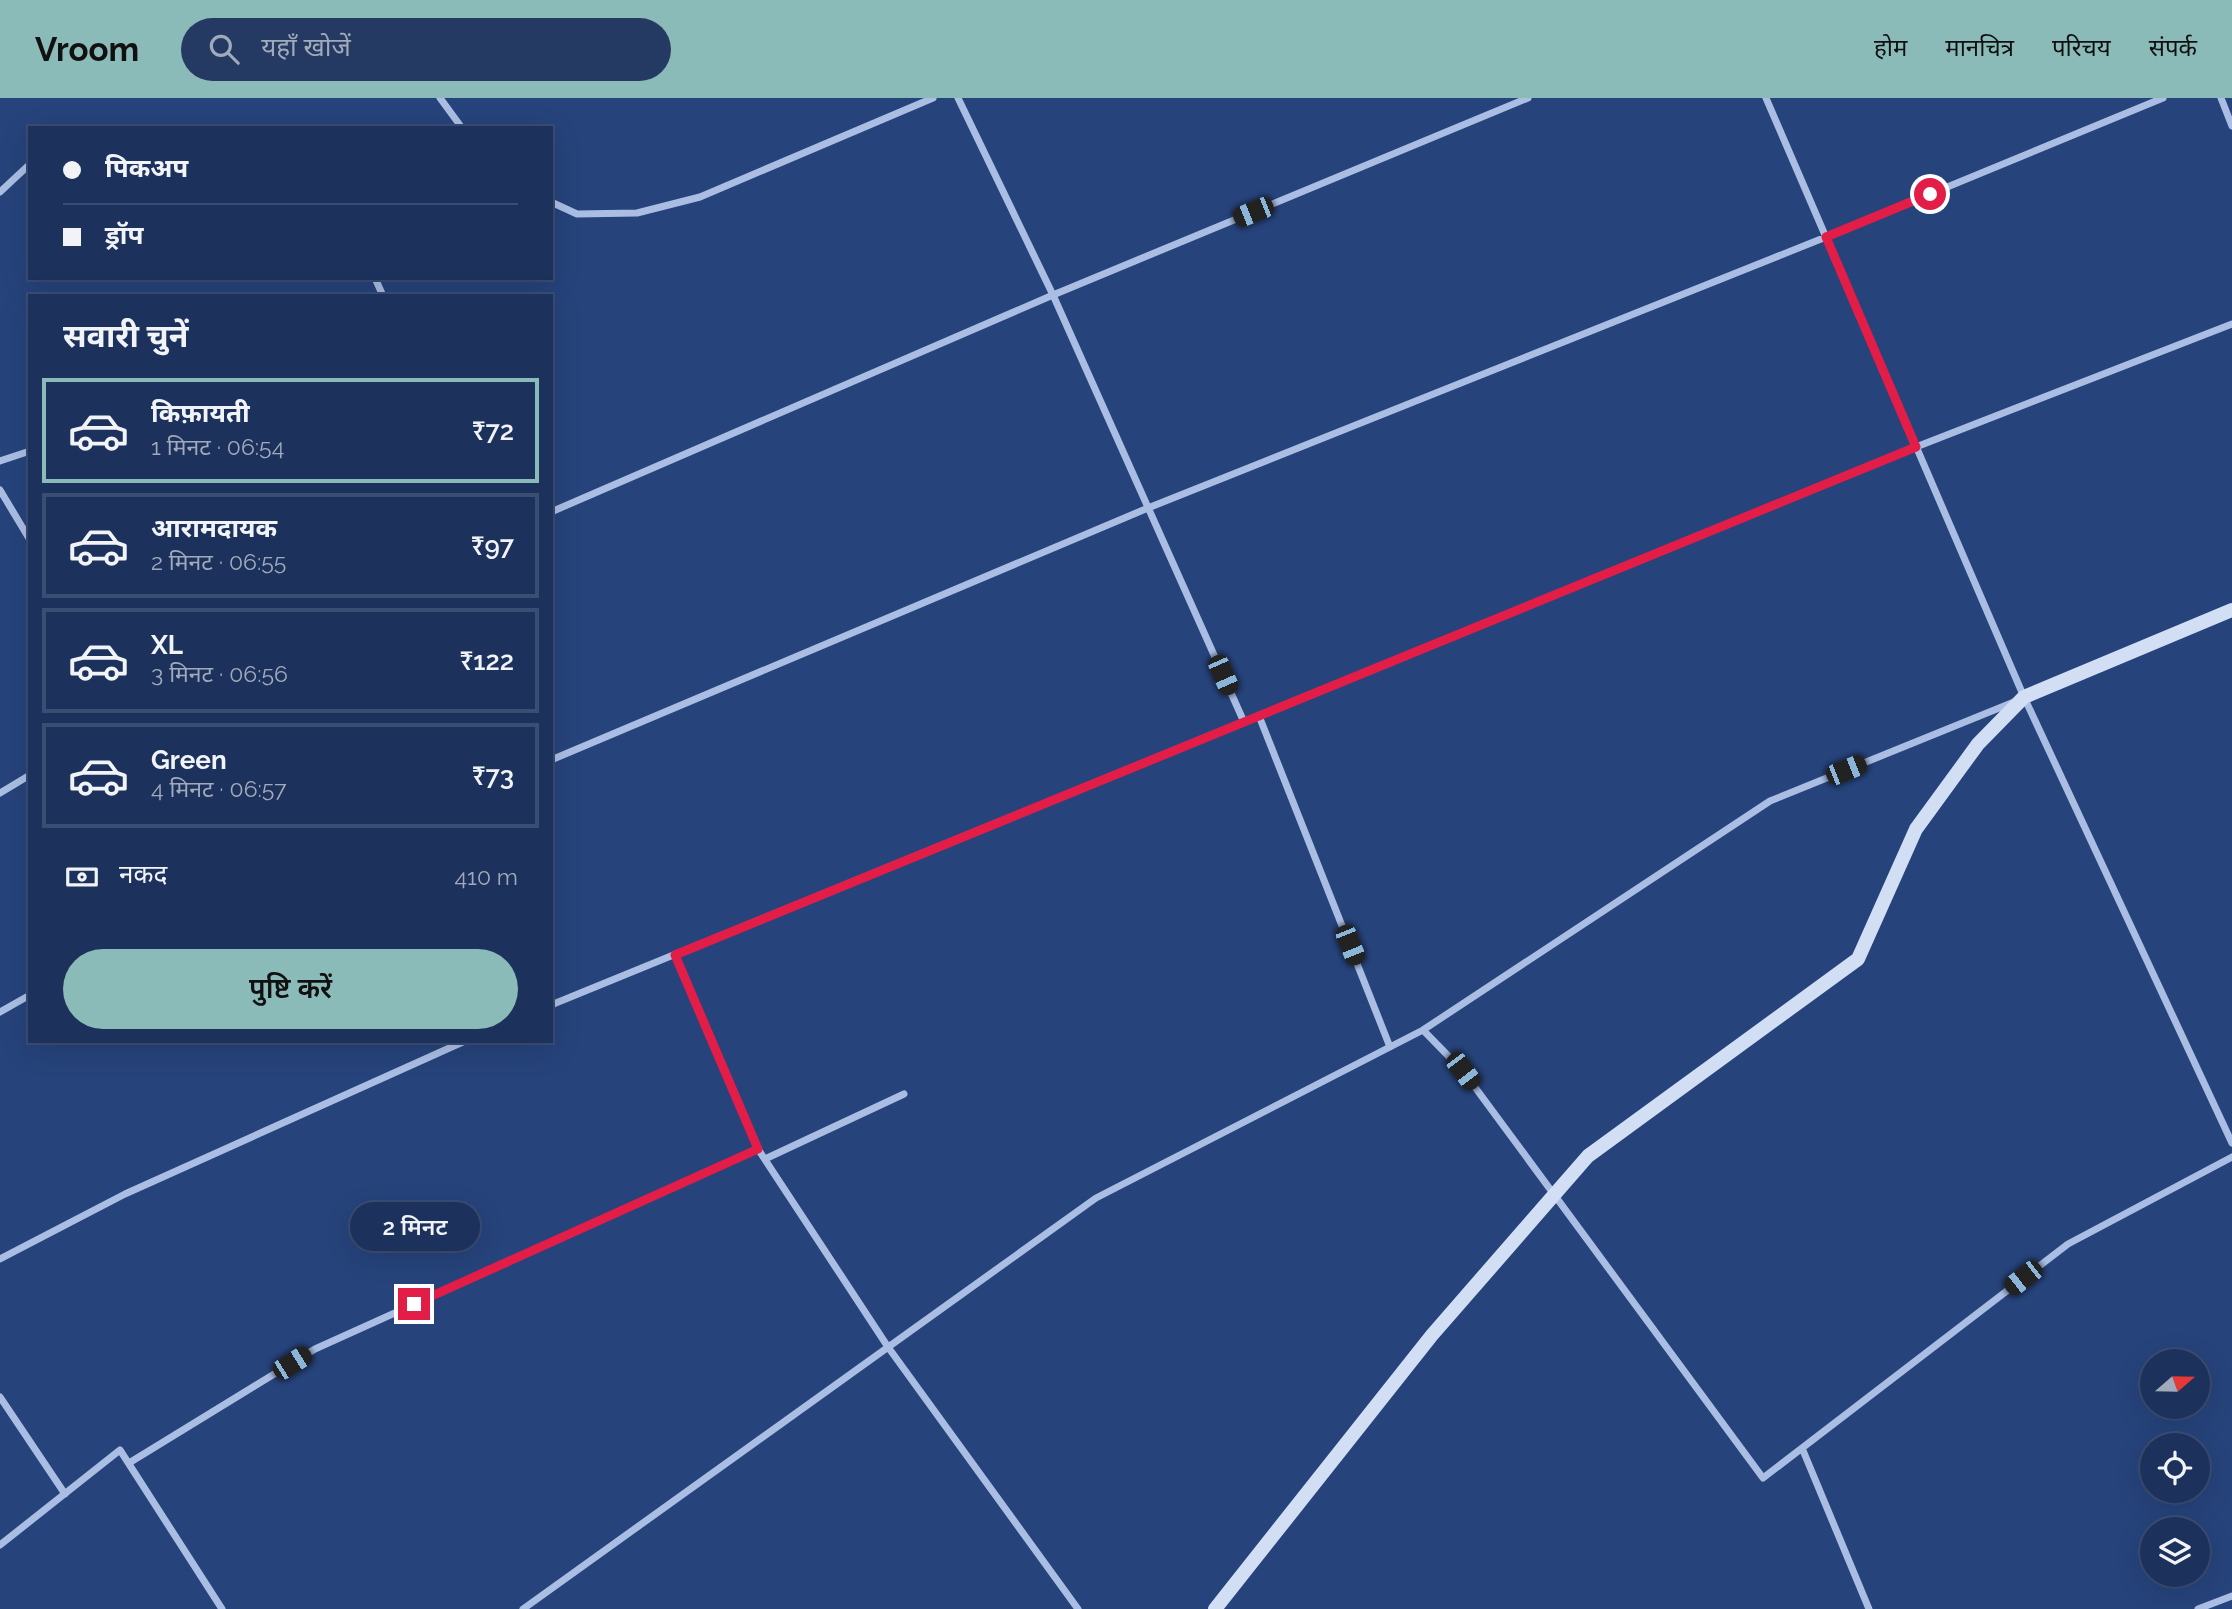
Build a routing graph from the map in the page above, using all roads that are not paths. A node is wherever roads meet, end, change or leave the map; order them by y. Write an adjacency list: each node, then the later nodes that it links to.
1 (440, 98): 8 (street)
2 (933, 98): 12 (street)
3 (958, 98): 14 (street)
4 (1528, 98): 14 (street)
5 (1766, 98): 13 (street)
6 (2162, 98): 13 (street)
7 (2221, 98): 9 (street)
8 (461, 126)
9 (2232, 126)
10 (28, 166): 11 (street)
11 (0, 192)
12 (553, 203)
13 (1826, 237): 16 (street); 20 (street)
14 (1053, 295): 20 (street); 21 (street)
15 (2232, 324): 16 (street)
16 (1916, 447): 24 (street); 25 (street)
17 (28, 452): 18 (street)
18 (0, 461)
19 (0, 490): 22 (street)
20 (1148, 508): 26 (street); 27 (street)
21 (553, 511)
22 (28, 538)
23 (2232, 610): 24 (main road)
24 (2024, 697): 34 (street); 38 (street); 42 (main road)
25 (1259, 716): 26 (street); 36 (street)
26 (1244, 722): 30 (street)
27 (553, 759)
28 (28, 776): 29 (street)
29 (0, 793)
30 (675, 955): 32 (street); 39 (street)
31 (28, 996): 33 (street)
32 (553, 1004)
33 (0, 1012)
34 (1423, 1030): 36 (street); 42 (street)
35 (461, 1043): 43 (street)
36 (1390, 1047): 44 (street)
37 (904, 1094): 41 (street)
38 (2232, 1143)
39 (758, 1149): 41 (street); 47 (street)
40 (2232, 1157): 46 (street)
41 (765, 1159): 44 (street)
42 (1555, 1193): 46 (street); 54 (main road)
43 (0, 1259)
44 (888, 1347): 52 (street); 53 (street)
45 (0, 1397): 48 (street)
46 (1802, 1448): 55 (street)
47 (129, 1463): 48 (street); 51 (street)
48 (65, 1494): 49 (street)
49 (0, 1545)
50 (2232, 1595): 56 (street)
51 (222, 1609)
52 (523, 1609)
53 (1078, 1609)
54 (1215, 1609)
55 (1869, 1609)
56 (2198, 1609)

